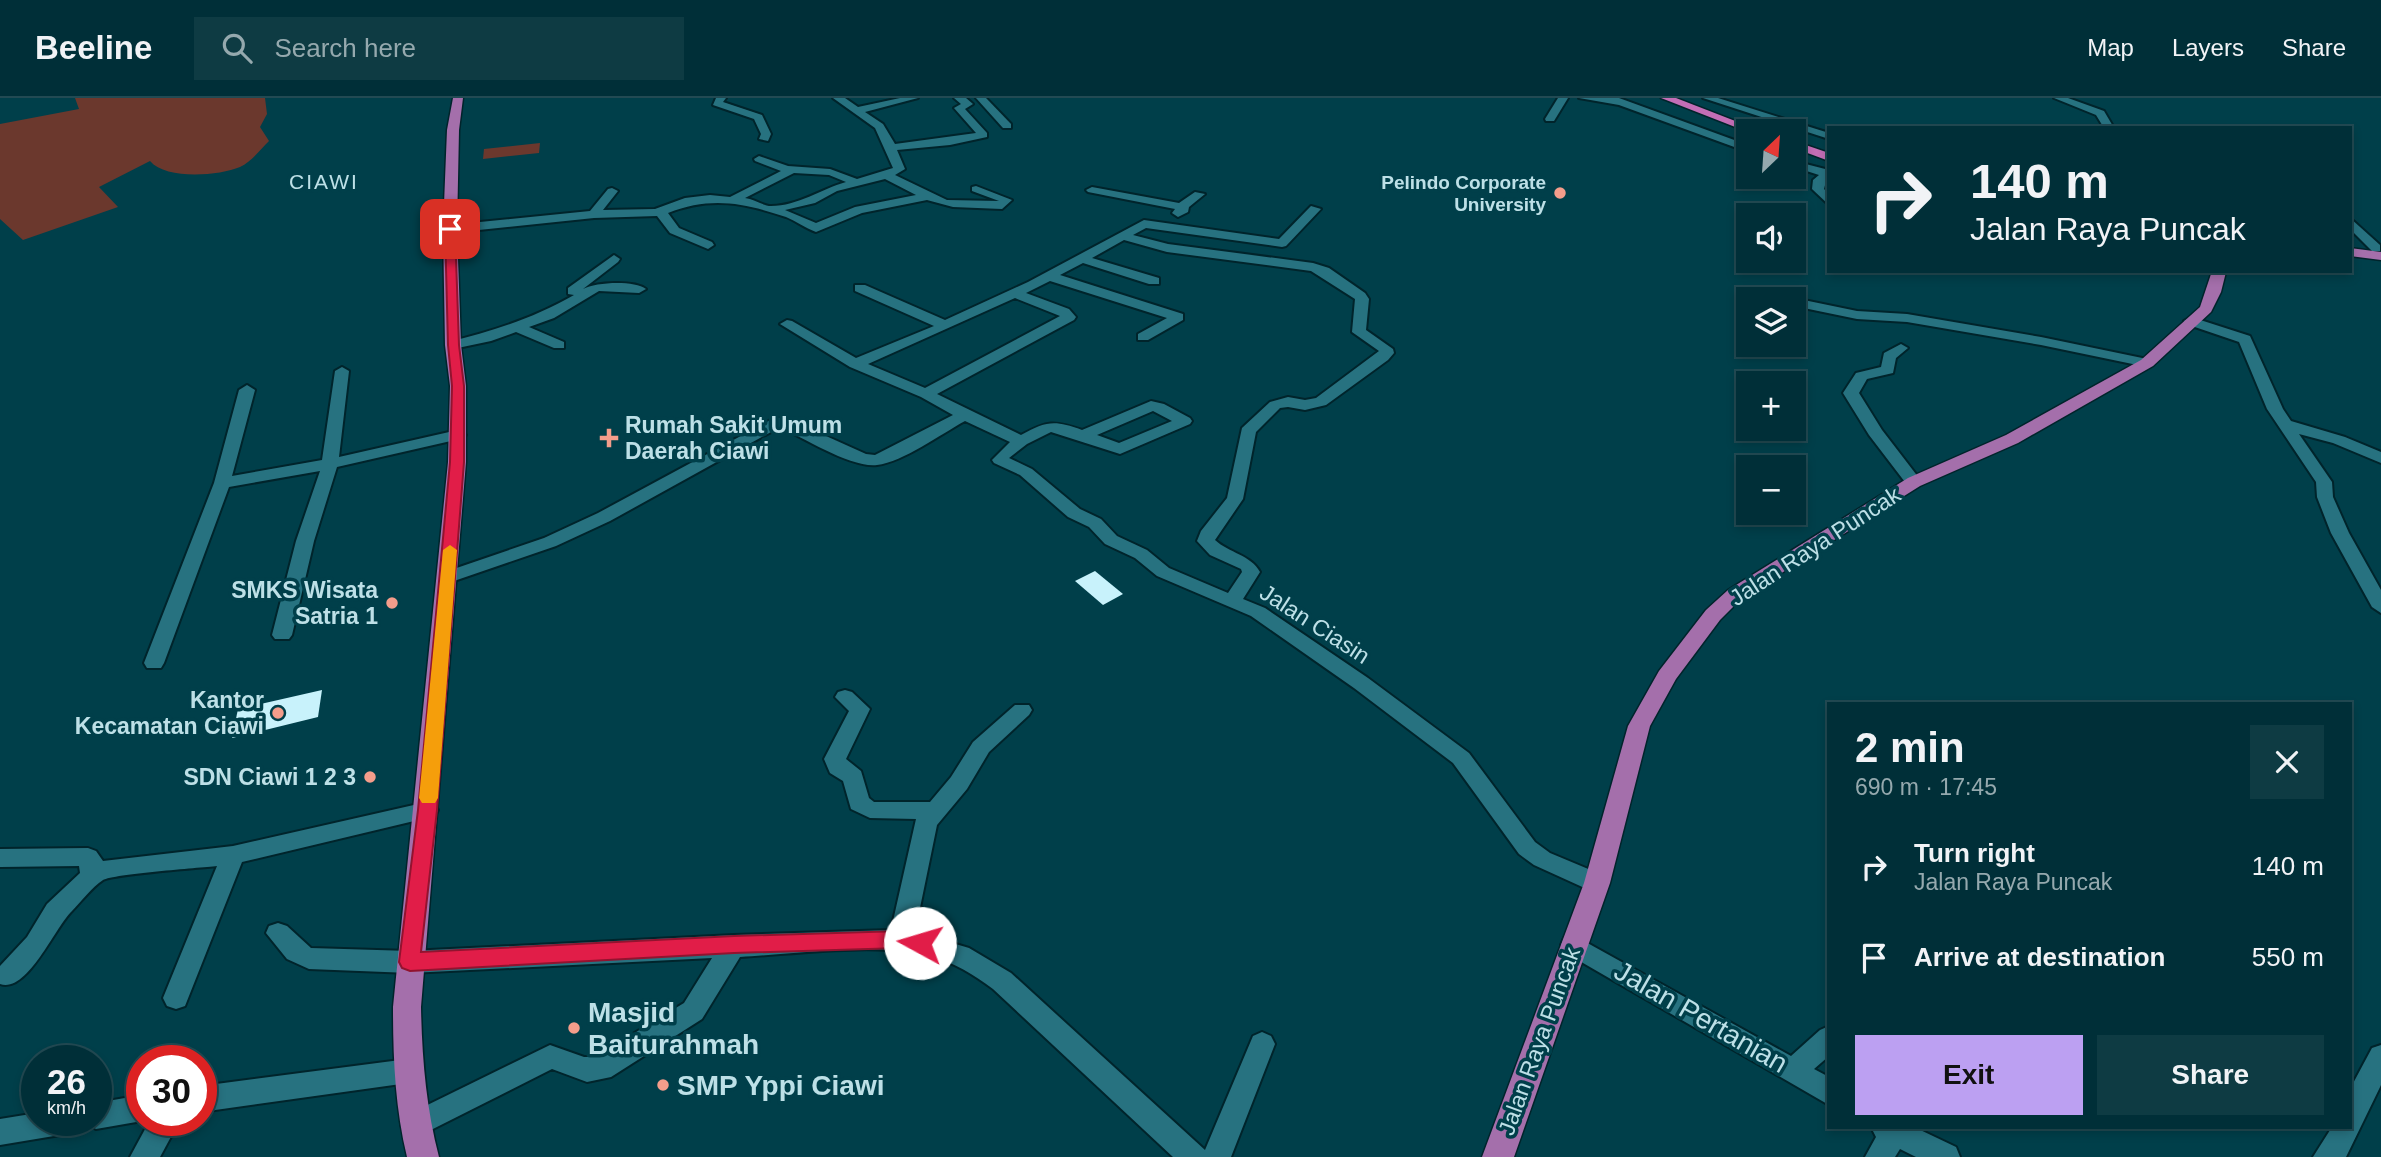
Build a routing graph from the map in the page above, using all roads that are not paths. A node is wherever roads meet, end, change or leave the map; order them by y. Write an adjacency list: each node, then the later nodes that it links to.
1 (458, 98): 47 (highway)
2 (722, 98): 19 (street)
3 (838, 98): 13 (street)
4 (913, 98): 13 (street)
5 (959, 98): 22 (street)
6 (1563, 98): 14 (street)
7 (1584, 98): 12 (street)
8 (1666, 98): 15 (highway)
9 (1710, 98): 18 (street)
10 (2059, 98): 17 (street)
11 (987, 100): 16 (street)
12 (1614, 100): 20 (street)
13 (855, 111): 22 (street)
14 (1550, 119)
15 (1736, 124)
16 (1007, 126)
17 (2108, 126)
18 (1827, 135)
19 (764, 139)
20 (1736, 145)
21 (1806, 147): 24 (highway)
22 (890, 148): 30 (street)
23 (1806, 149): 25 (highway)
24 (1827, 152)
25 (1827, 157)
26 (759, 159): 28 (street)
27 (1806, 168): 29 (street)
28 (793, 169): 32 (street); 39 (street)
29 (1827, 174)
30 (886, 175): 32 (street); 37 (street)
31 (1827, 175): 38 (street)
32 (852, 186): 41 (street)
33 (976, 188): 37 (street)
34 (1092, 190): 40 (street)
35 (612, 191): 44 (street)
36 (1199, 194): 40 (street)
37 (933, 197): 41 (street)
38 (1827, 199)
39 (734, 200): 41 (street); 43 (street)
40 (1181, 207): 46 (street)
41 (769, 209)
42 (1315, 209): 46 (street)
43 (662, 213): 44 (street); 50 (street)
44 (594, 214): 47 (street)
45 (2352, 224): 52 (street)
46 (1161, 227): 48 (street)
47 (450, 229): 69 (highway)
48 (1122, 236): 54 (street); 87 (street)
49 (2352, 241): 52 (street)
50 (708, 245)
51 (2352, 246): 52 (highway)
52 (2378, 251): 53 (highway)
53 (2352, 254)
54 (1080, 258): 57 (street); 58 (street)
55 (614, 259): 63 (street)
56 (2219, 273): 64 (highway, Jalan Raya Puncak)
57 (1049, 276): 61 (street); 68 (street)
58 (1154, 281)
59 (860, 288): 66 (street)
60 (639, 289): 63 (street)
61 (1014, 293): 66 (street); 76 (street)
62 (1806, 304): 72 (street)
63 (563, 309): 67 (street)
64 (2192, 321): 72 (highway, Jalan Raya Puncak); 78 (street)
65 (787, 324): 73 (street)
66 (946, 326): 73 (street)
67 (517, 327): 69 (street); 70 (street)
68 (1143, 337)
69 (453, 345): 79 (highway)
70 (559, 345)
71 (1901, 348): 84 (street)
72 (2147, 363): 84 (highway, Jalan Raya Puncak)
73 (855, 364): 76 (street)
74 (342, 371): 83 (street)
75 (247, 390): 85 (street)
76 (926, 394): 77 (street)
77 (965, 415): 81 (street); 86 (street)
78 (2287, 425): 82 (street); 88 (street)
79 (458, 435): 83 (street); 86 (highway)
80 (1082, 436): 80 (street); 81 (street)
81 (1021, 442): 87 (street, Jalan Ciasin)
82 (2381, 458)
83 (330, 464): 85 (street); 89 (street)
84 (1914, 482): 98 (highway, Jalan Raya Puncak)
85 (222, 483): 90 (street)
86 (447, 577): 93 (highway)
87 (1232, 601): 98 (street, Jalan Ciasin)
88 (2381, 607)
89 (282, 635)
90 (154, 663)
91 (845, 697): 94 (street)
92 (1022, 710): 94 (street)
93 (427, 810): 95 (street); 103 (highway)
94 (934, 811): 100 (street)
95 (233, 855): 97 (street); 105 (street)
96 (0, 858): 97 (street)
97 (98, 871): 104 (street)
98 (1597, 883): 101 (highway, Jalan Raya Puncak)
99 (278, 933): 103 (street)
100 (901, 939): 102 (street); 122 (street)
101 (1573, 944): 109 (street, Jalan Pertanian); 124 (highway, Jalan Raya Puncak)
102 (734, 945): 103 (street); 114 (street)
103 (410, 962): 110 (highway)
104 (7, 976)
105 (176, 998)
106 (1827, 1040): 109 (street)
107 (1262, 1044): 123 (street)
108 (2381, 1056): 113 (street)
109 (1795, 1070): 111 (street, Jalan Pertanian)
110 (408, 1071): 112 (street); 114 (highway)
111 (1827, 1091)
112 (217, 1097)
113 (2352, 1114)
114 (415, 1125): 121 (highway)
115 (21, 1128): 118 (street)
116 (2345, 1129): 127 (street)
117 (1889, 1130): 125 (street); 126 (street)
118 (0, 1132)
119 (156, 1136): 120 (street)
120 (144, 1157)
121 (423, 1157)
122 (1194, 1157)
123 (1217, 1157)
124 (1498, 1157)
125 (1879, 1157)
126 (1946, 1157)
127 (2327, 1157)

